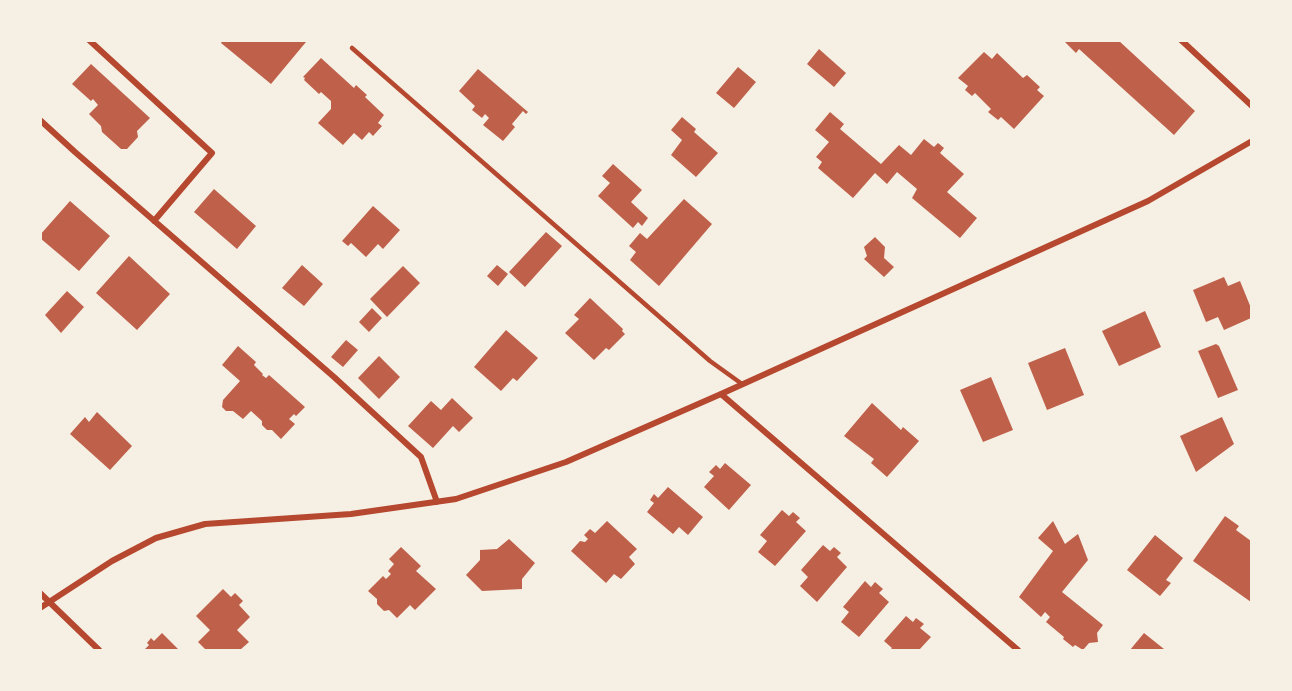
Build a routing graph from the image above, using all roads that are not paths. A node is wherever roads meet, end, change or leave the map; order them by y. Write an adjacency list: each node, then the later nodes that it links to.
1 (89, 40): 7 (street)
2 (1181, 40): 4 (street)
3 (352, 48): 8 (lane)
4 (1251, 106)
5 (40, 120): 7 (street)
6 (1251, 141): 8 (street)
7 (154, 221): 10 (street)
8 (742, 384): 9 (street)
9 (721, 394): 10 (street); 15 (street)
10 (437, 502): 12 (street)
11 (40, 593): 12 (street)
12 (50, 602): 13 (street); 14 (street)
13 (40, 608)
14 (99, 651)
15 (1018, 651)

